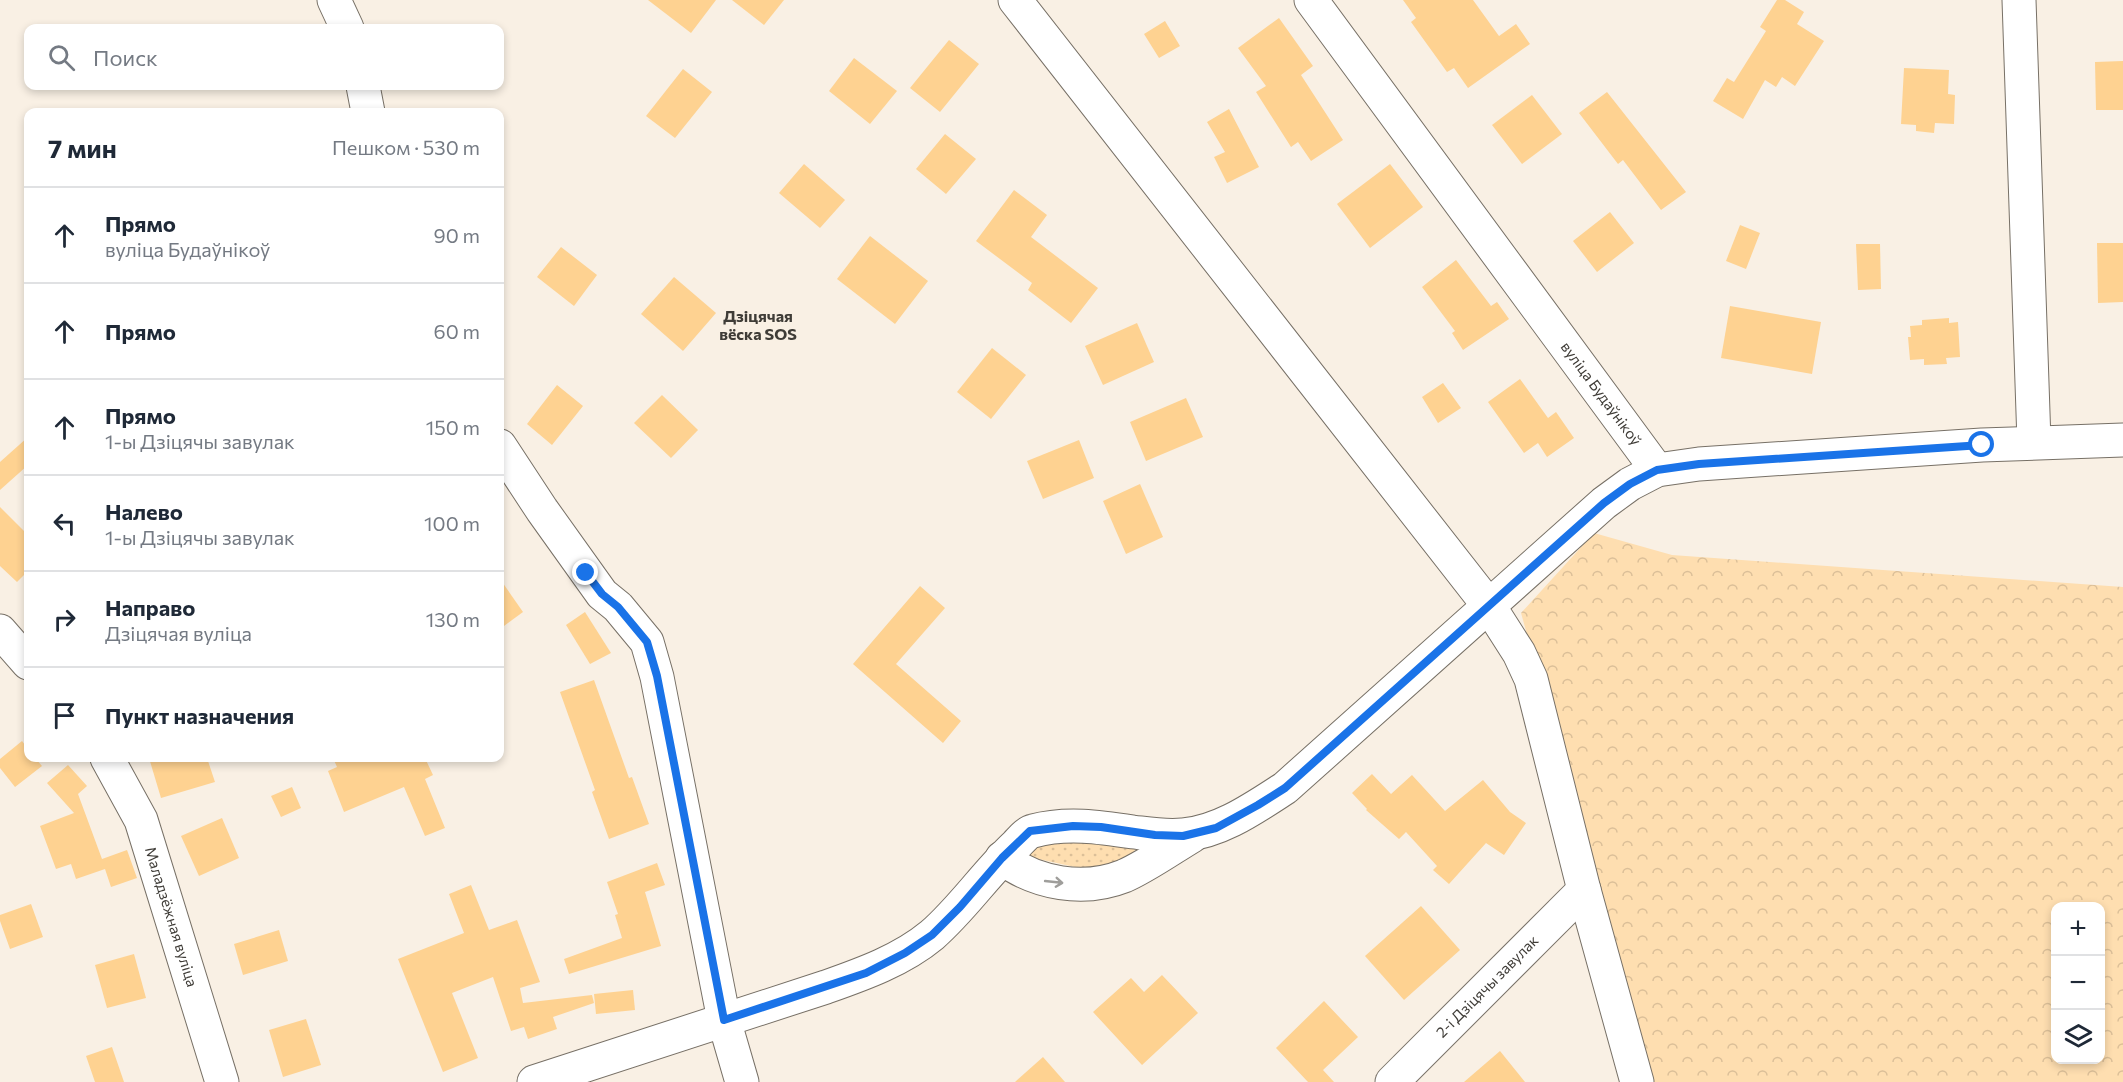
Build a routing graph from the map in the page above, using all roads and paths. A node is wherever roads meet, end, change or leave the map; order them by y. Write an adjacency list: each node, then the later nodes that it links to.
1 (334, 0): 5 (street)
2 (1015, 0): 12 (street)
3 (1311, 0): 11 (street, вуліца Будаўнікоў)
4 (2019, 0): 9 (street)
5 (345, 24)
6 (364, 90): 7 (street)
7 (367, 108)
8 (2123, 440): 9 (street)
9 (2034, 442): 11 (street)
10 (504, 452): 19 (street)
11 (1657, 470): 12 (street)
12 (1489, 606): 16 (street); 18 (street)
13 (0, 631): 14 (street)
14 (24, 658)
15 (109, 762): 20 (street, Маладзёжная вуліца)
16 (1199, 832): 17 (street); 17 (street, one-way to 16)
17 (1002, 858): 19 (street)
18 (1584, 890): 23 (street, 2-і Дзіцячы завулак); 24 (street)
19 (724, 1020): 21 (street); 22 (street)
20 (222, 1082)
21 (534, 1082)
22 (742, 1082)
23 (1392, 1082)
24 (1637, 1082)

